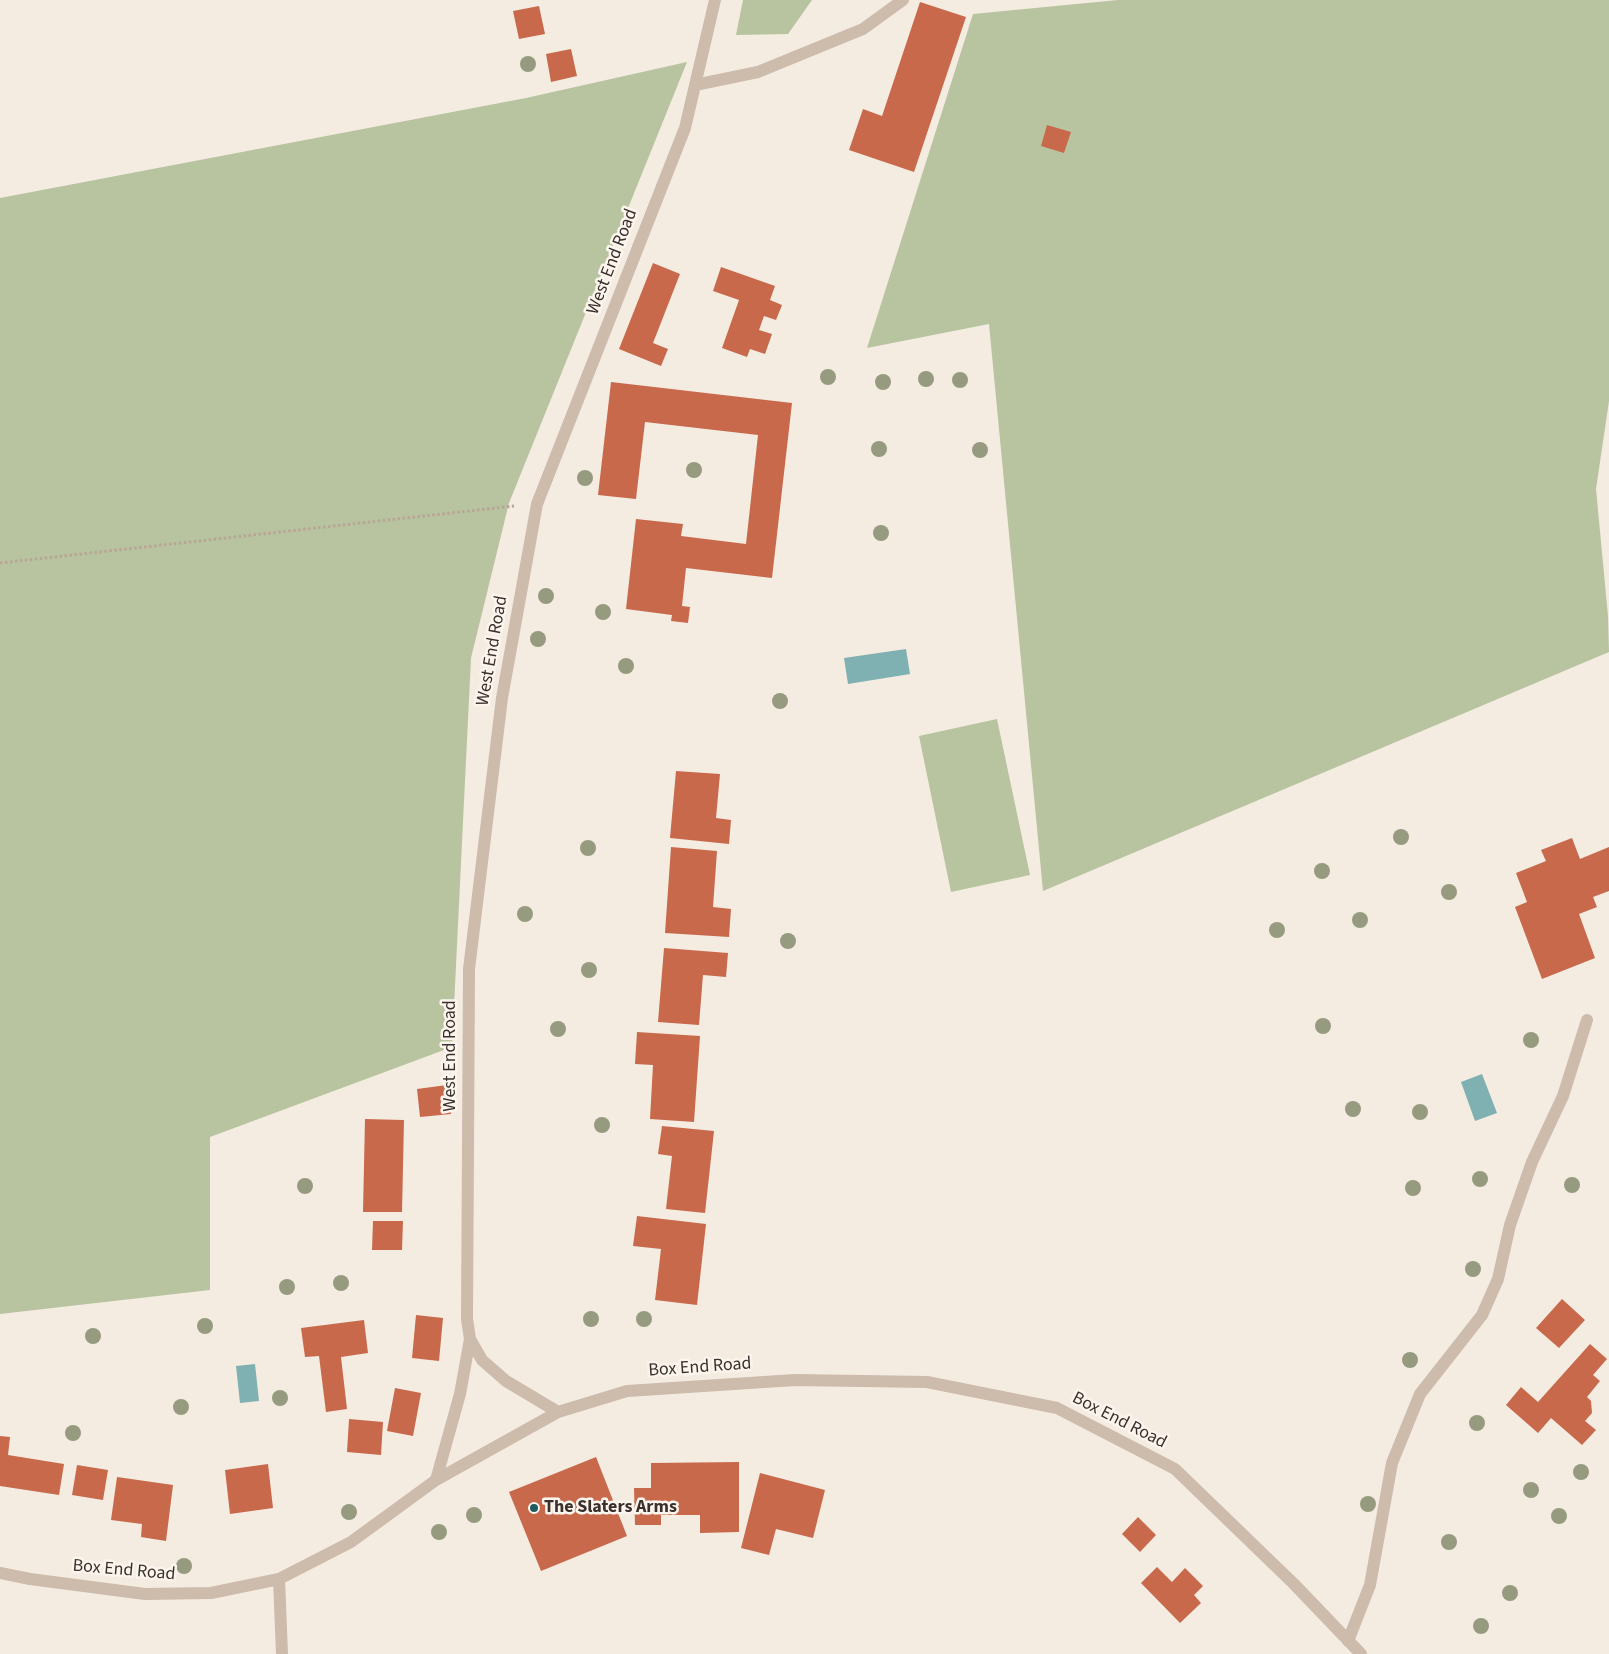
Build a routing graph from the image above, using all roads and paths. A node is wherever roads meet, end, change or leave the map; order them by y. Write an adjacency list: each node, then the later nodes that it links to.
1 (715, 0): 3 (street, West End Road)
2 (903, 0): 3 (street)
3 (695, 85): 4 (street, West End Road)
4 (537, 504): 5 (path); 7 (street, West End Road)
5 (0, 563)
6 (1587, 1020): 12 (street)
7 (470, 1339): 8 (street, West End Road); 9 (street, West End Road)
8 (558, 1412): 9 (street, Box End Road); 12 (street, Box End Road)
9 (436, 1480): 11 (street, Box End Road)
10 (0, 1573): 11 (street, Box End Road)
11 (279, 1579): 13 (street)
12 (1348, 1641): 14 (street, Box End Road)
13 (282, 1654)
14 (1361, 1654)

